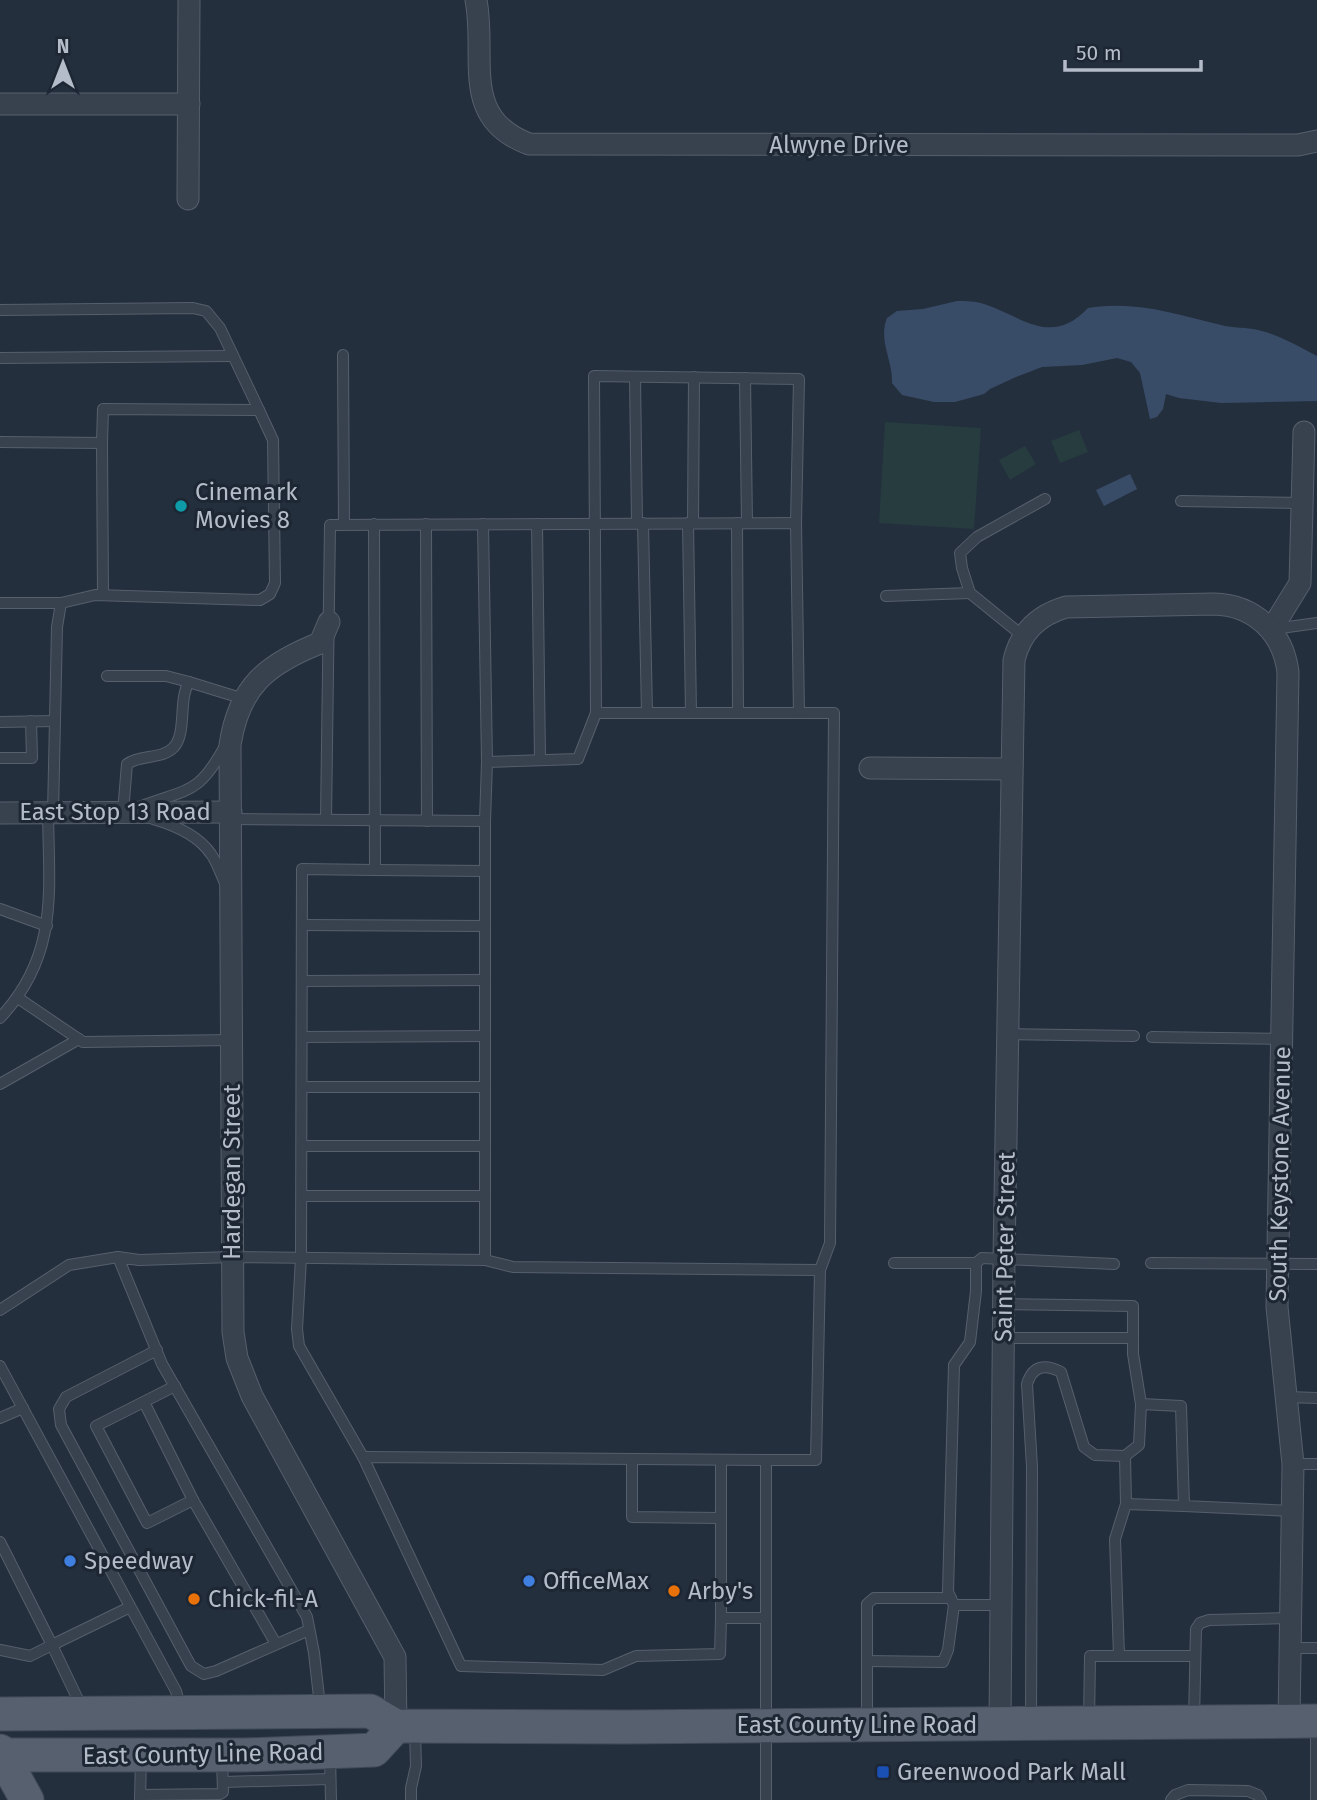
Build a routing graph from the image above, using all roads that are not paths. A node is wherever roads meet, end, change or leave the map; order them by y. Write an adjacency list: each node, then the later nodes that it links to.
1 (189, 0): 4 (street)
2 (476, 0): 5 (street, Alwyne Drive)
3 (0, 104): 4 (street)
4 (189, 104): 6 (street)
5 (1317, 141)
6 (188, 198)
7 (0, 310): 9 (lane)
8 (343, 355): 30 (lane)
9 (233, 356): 10 (lane); 14 (lane)
10 (0, 358)
11 (635, 377): 12 (lane); 21 (lane); 29 (lane)
12 (694, 377): 13 (lane); 22 (lane)
13 (745, 378): 23 (lane); 24 (lane)
14 (259, 410): 17 (lane); 32 (lane)
15 (1304, 432): 20 (street)
16 (0, 442): 17 (lane)
17 (102, 443): 32 (lane)
18 (1045, 499): 31 (lane)
19 (1181, 501): 20 (lane)
20 (1303, 503): 38 (street)
21 (640, 523): 22 (lane); 29 (lane); 44 (lane)
22 (690, 523): 23 (lane); 45 (lane)
23 (742, 523): 24 (lane); 46 (lane)
24 (796, 523): 47 (lane)
25 (374, 524): 26 (lane); 30 (lane); 62 (lane)
26 (426, 524): 27 (lane); 63 (lane)
27 (483, 524): 28 (lane); 54 (lane)
28 (537, 524): 29 (lane); 53 (lane)
29 (595, 524): 43 (lane)
30 (344, 525): 36 (lane)
31 (970, 593): 33 (lane); 39 (lane)
32 (103, 595): 35 (lane)
33 (886, 596)
34 (0, 603): 35 (lane)
35 (61, 603): 48 (lane)
36 (328, 622): 42 (street, Hardegan Street); 61 (lane)
37 (1317, 622): 38 (lane)
38 (1269, 628): 39 (street); 82 (street, South Keystone Avenue)
39 (1027, 631): 56 (street, Saint Peter Street)
40 (107, 676): 41 (lane)
41 (189, 682): 42 (lane); 57 (lane)
42 (244, 699): 51 (street, Hardegan Street)
43 (596, 713): 44 (lane); 53 (lane)
44 (647, 713): 45 (lane)
45 (691, 713): 46 (lane)
46 (738, 713): 47 (lane)
47 (799, 713): 102 (lane)
48 (55, 721): 50 (lane); 59 (lane)
49 (0, 722): 50 (lane)
50 (31, 722): 52 (lane)
51 (232, 732): 57 (lane); 60 (street, Hardegan Street)
52 (0, 758)
53 (540, 760): 54 (lane)
54 (487, 762): 64 (lane)
55 (870, 768): 56 (street)
56 (1011, 769): 76 (street, Saint Peter Street)
57 (123, 812): 59 (street, East Stop 13 Road); 60 (street, East Stop 13 Road); 67 (lane)
58 (0, 813): 59 (street, East Stop 13 Road)
59 (50, 813): 70 (lane)
60 (231, 815): 61 (lane); 67 (street, Hardegan Street)
61 (326, 820): 62 (lane)
62 (375, 820): 63 (lane); 65 (lane)
63 (427, 821): 64 (lane)
64 (485, 821): 66 (lane)
65 (375, 870): 66 (lane); 69 (lane)
66 (485, 871): 71 (lane)
67 (231, 896): 83 (street, Hardegan Street)
68 (0, 909): 70 (lane)
69 (302, 925): 71 (lane); 73 (lane)
70 (47, 926): 74 (lane)
71 (485, 926): 72 (lane)
72 (485, 980): 73 (lane); 77 (lane)
73 (302, 981): 79 (lane)
74 (18, 998): 75 (lane); 81 (lane)
75 (0, 1018)
76 (1008, 1034): 78 (lane); 94 (street, Saint Peter Street)
77 (485, 1036): 79 (lane); 86 (lane)
78 (1134, 1036)
79 (302, 1037): 85 (lane)
80 (1152, 1037): 82 (lane)
81 (79, 1039): 83 (lane); 84 (lane)
82 (1282, 1039): 100 (street, South Keystone Avenue)
83 (232, 1040): 92 (street, Hardegan Street)
84 (0, 1084)
85 (302, 1087): 86 (lane); 87 (lane)
86 (485, 1087): 88 (lane)
87 (302, 1146): 88 (lane); 89 (lane)
88 (485, 1146): 90 (lane)
89 (302, 1196): 90 (lane); 93 (lane)
90 (485, 1196): 95 (lane)
91 (118, 1256): 92 (lane); 104 (lane); 107 (lane)
92 (232, 1257): 93 (lane); 153 (street, Hardegan Street)
93 (301, 1258): 95 (lane); 117 (lane)
94 (1004, 1259): 97 (lane); 99 (lane); 103 (street, Saint Peter Street)
95 (485, 1260): 102 (lane)
96 (894, 1263): 97 (lane)
97 (976, 1263): 129 (lane)
98 (1151, 1263): 100 (lane)
99 (1114, 1264)
100 (1278, 1264): 101 (lane); 110 (street, South Keystone Avenue)
101 (1317, 1264)
102 (820, 1270): 120 (lane)
103 (1004, 1304): 105 (street, Saint Peter Street); 106 (lane)
104 (0, 1310)
105 (1003, 1338): 106 (lane); 130 (street, Saint Peter Street)
106 (1133, 1338): 113 (lane)
107 (156, 1350): 109 (lane); 136 (lane)
108 (0, 1366): 114 (lane)
109 (175, 1386): 112 (lane); 135 (lane)
110 (1287, 1397): 111 (lane); 121 (street, South Keystone Avenue)
111 (1317, 1398)
112 (144, 1402): 123 (lane); 123 (lane)
113 (1141, 1404): 116 (lane); 125 (lane)
114 (23, 1408): 115 (lane); 131 (lane)
115 (0, 1418)
116 (1125, 1456): 124 (lane); 151 (lane)
117 (363, 1457): 118 (lane); 132 (lane)
118 (632, 1460): 119 (lane); 127 (lane)
119 (721, 1460): 120 (lane); 127 (lane)
120 (766, 1461): 133 (lane)
121 (1293, 1464): 122 (lane); 126 (street, South Keystone Avenue)
122 (1317, 1464)
123 (193, 1500): 136 (lane)
124 (1126, 1504): 125 (lane); 141 (lane)
125 (1184, 1506): 126 (lane)
126 (1293, 1511): 134 (street, South Keystone Avenue)
127 (721, 1518): 132 (lane)
128 (0, 1542): 137 (lane)
129 (953, 1602): 130 (lane); 143 (lane); 143 (lane)
130 (1001, 1605): 151 (street, Saint Peter Street)
131 (130, 1607): 137 (lane); 147 (lane)
132 (721, 1618): 133 (lane)
133 (765, 1618): 154 (lane)
134 (1291, 1618): 138 (street, South Keystone Avenue); 142 (lane)
135 (309, 1630): 136 (lane); 144 (lane)
136 (276, 1644)
137 (52, 1645): 140 (lane); 146 (lane)
138 (1290, 1648): 139 (lane); 148 (street, South Keystone Avenue)
139 (1317, 1648)
140 (0, 1650)
141 (1119, 1656): 142 (lane); 150 (lane)
142 (1195, 1656): 149 (lane)
143 (867, 1661): 152 (lane)
144 (320, 1712): 147 (main road, East County Line Road); 153 (main road, East County Line Road)
145 (0, 1714): 146 (main road, East County Line Road)
146 (84, 1714): 147 (main road, East County Line Road)
147 (181, 1714)
148 (1307, 1721): 149 (main road, East County Line Road); 166 (lane)
149 (1194, 1722): 150 (main road, East County Line Road)
150 (1089, 1723): 151 (main road, East County Line Road)
151 (1016, 1724): 152 (main road, East County Line Road)
152 (867, 1725): 154 (main road, East County Line Road)
153 (406, 1726): 154 (main road, East County Line Road); 157 (main road, East County Line Road); 162 (lane)
154 (765, 1726): 163 (lane)
155 (1, 1754): 156 (main road, East County Line Road); 160 (main road)
156 (141, 1755): 158 (main road, East County Line Road); 159 (lane)
157 (330, 1766): 158 (main road, East County Line Road); 161 (lane)
158 (222, 1769): 159 (lane)
159 (140, 1798)
160 (27, 1800)
161 (331, 1800)
162 (411, 1800)
163 (766, 1800)
164 (1171, 1800): 165 (lane)
165 (1261, 1800)
166 (1316, 1800)

